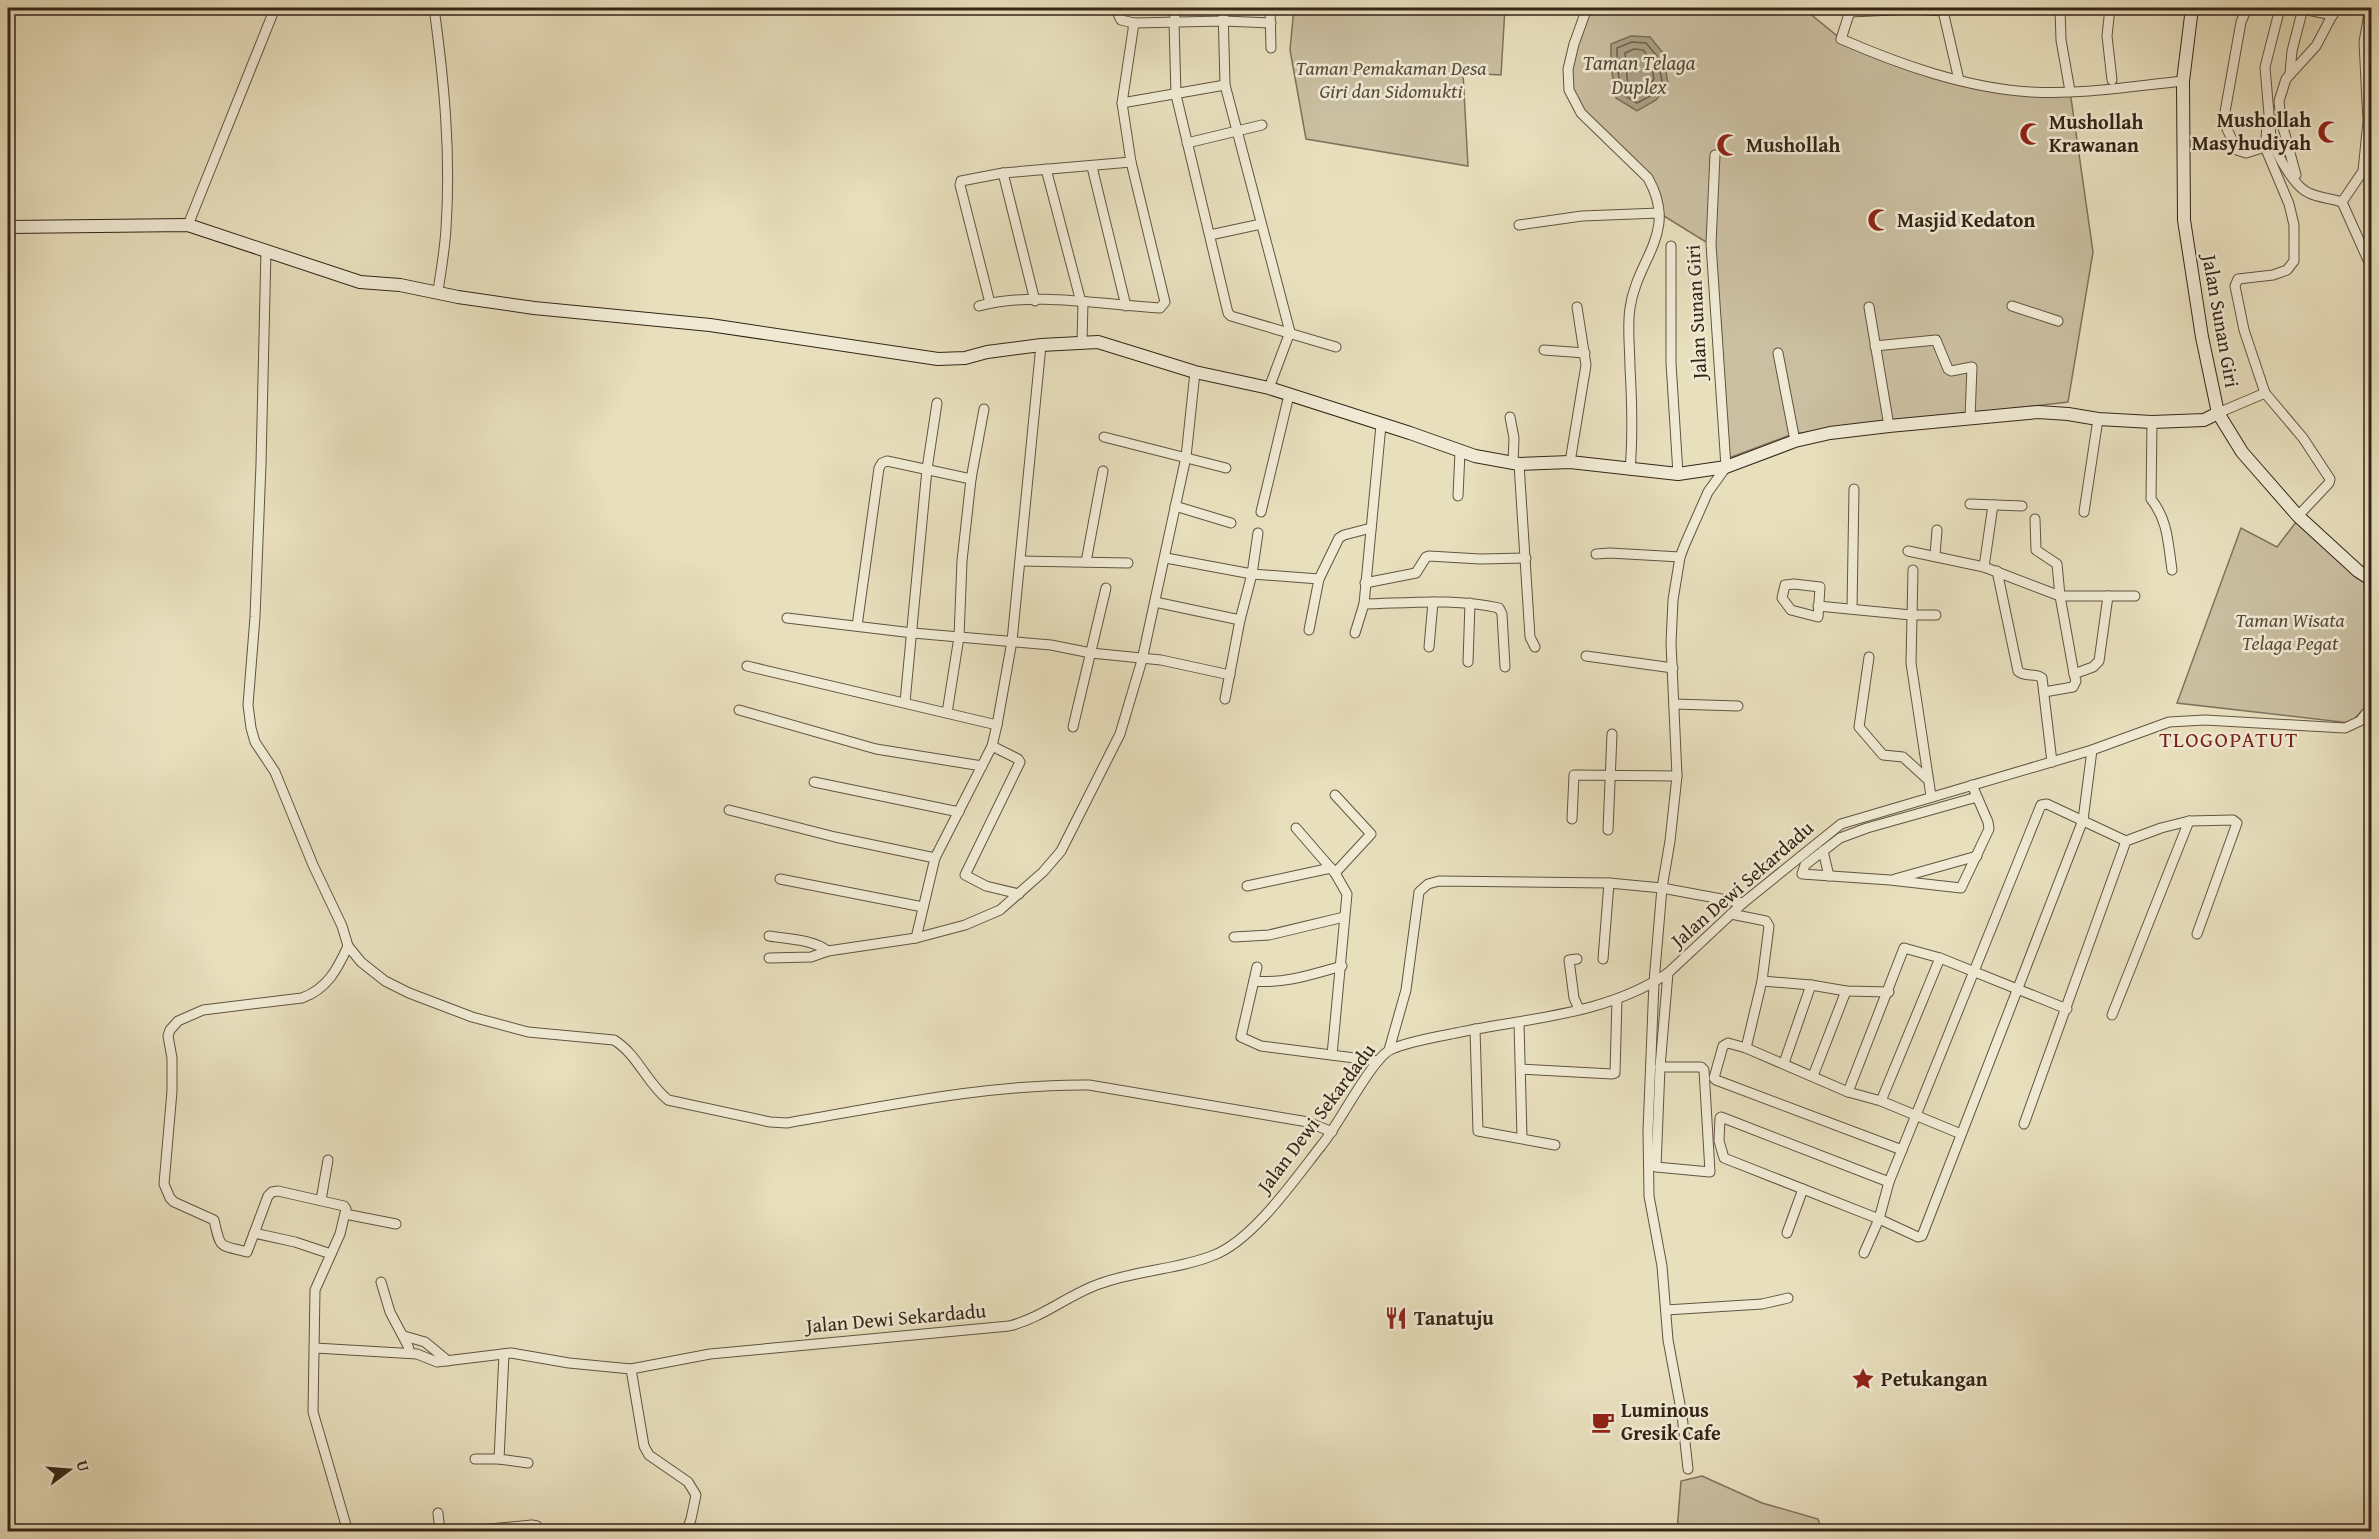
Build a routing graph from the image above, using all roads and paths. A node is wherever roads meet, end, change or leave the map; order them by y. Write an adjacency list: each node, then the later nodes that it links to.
1 (275, 8): 46 (street)
2 (434, 8): 53 (street)
3 (1120, 8): 19 (street)
4 (1176, 8): 20 (street)
5 (1223, 8): 18 (street)
6 (1270, 8): 21 (street)
7 (1587, 8): 44 (street)
8 (2060, 8): 28 (street)
9 (2110, 8): 25 (street)
10 (2192, 8): 26 (street, Jalan Sunan Giri)
11 (2247, 8): 36 (street)
12 (2280, 8): 32 (street)
13 (2297, 8): 14 (street)
14 (2303, 8): 17 (street); 23 (street)
15 (2370, 8): 43 (street)
16 (1851, 10): 24 (street); 24 (street)
17 (2334, 11): 23 (street)
18 (1224, 21): 20 (street); 21 (street); 27 (street)
19 (1134, 23): 20 (street); 30 (street)
20 (1174, 23): 29 (street)
21 (1271, 23): 22 (street)
22 (1271, 48)
23 (2290, 73): 31 (street)
24 (1959, 80): 28 (street)
25 (2112, 80)
26 (2183, 81): 28 (street); 77 (street, Jalan Sunan Giri)
27 (1225, 85): 29 (street); 34 (street)
28 (2070, 91)
29 (1176, 95): 30 (street); 35 (street)
30 (1122, 103): 38 (street)
31 (2281, 120): 32 (street); 42 (street)
32 (2270, 124): 36 (street); 42 (street)
33 (1262, 125): 34 (street)
34 (1238, 130): 35 (street); 45 (street)
35 (1187, 143): 49 (street)
36 (2265, 147): 73 (street)
37 (1715, 155): 90 (street, Jalan Sunan Giri)
38 (1131, 162): 39 (street); 58 (street)
39 (1092, 167): 40 (street); 58 (street)
40 (1046, 169): 41 (street); 55 (street)
41 (1003, 173): 54 (street); 56 (street)
42 (2299, 186): 43 (street)
43 (2342, 202): 52 (street)
44 (1659, 213): 47 (street); 93 (street)
45 (1261, 224): 49 (street); 63 (street)
46 (188, 225): 48 (street); 51 (street)
47 (1519, 225)
48 (8, 227)
49 (1210, 235): 63 (street)
50 (1671, 246): 95 (street)
51 (266, 250): 53 (street); 210 (street)
52 (2372, 269)
53 (438, 291): 65 (street)
54 (1035, 301): 55 (street); 56 (street)
55 (1082, 302): 58 (street); 64 (street)
56 (990, 303): 57 (street)
57 (979, 306)
58 (1126, 306)
59 (2012, 306): 62 (street)
60 (1577, 307): 69 (street)
61 (1869, 307): 67 (street)
62 (2058, 321)
63 (1290, 332): 66 (street); 72 (street)
64 (1082, 342): 65 (street); 71 (street)
65 (1041, 345): 117 (street)
66 (1336, 346)
67 (1875, 346): 79 (street); 83 (street)
68 (1544, 350): 69 (street)
69 (1585, 353): 88 (street)
70 (1778, 353): 85 (street)
71 (1195, 372): 72 (street); 87 (street)
72 (1269, 388): 74 (street)
73 (2265, 393): 77 (street); 105 (street)
74 (1289, 394): 82 (street); 103 (street)
75 (937, 403): 92 (street)
76 (984, 409): 96 (street)
77 (2218, 413): 81 (street); 105 (street, Jalan Sunan Giri)
78 (1510, 417): 89 (street)
79 (1970, 418): 80 (street); 83 (street)
80 (2098, 419): 81 (street); 104 (street)
81 (2152, 422): 122 (street)
82 (1381, 425): 86 (street); 108 (street)
83 (1889, 426): 85 (street)
84 (1104, 437): 87 (street)
85 (1795, 441): 90 (street)
86 (1461, 452): 89 (street); 98 (street)
87 (1186, 457): 91 (street); 101 (street)
88 (1570, 462): 89 (street); 93 (street)
89 (1516, 463): 116 (street)
90 (1726, 467): 95 (street); 114 (street)
91 (1226, 468)
92 (927, 469): 96 (street); 142 (street); 144 (street)
93 (1630, 470): 95 (street)
94 (1103, 471): 118 (street)
95 (1678, 474)
96 (970, 479): 146 (street)
97 (1854, 489): 137 (street)
98 (1458, 496)
99 (1970, 504): 100 (street)
100 (1993, 505): 102 (street); 120 (street)
101 (1174, 506): 107 (street); 115 (street)
102 (2022, 506)
103 (1260, 512)
104 (2084, 512)
105 (2298, 516): 126 (street, Jalan Sunan Giri)
106 (2035, 519): 129 (street)
107 (1231, 523)
108 (1371, 528): 125 (street); 127 (street)
109 (1937, 530): 113 (street)
110 (1258, 533): 124 (street)
111 (1908, 551): 113 (street)
112 (1596, 554): 114 (street)
113 (1935, 555): 120 (street)
114 (1680, 557): 157 (street)
115 (1166, 558): 124 (street); 132 (street)
116 (1526, 558): 127 (street); 149 (street)
117 (1020, 561): 118 (street); 147 (street)
118 (1086, 562): 119 (street)
119 (1128, 563)
120 (1984, 567): 123 (street)
121 (1913, 570): 138 (street)
122 (2172, 570)
123 (1997, 571): 129 (street); 160 (street)
124 (1252, 574): 125 (street); 141 (street)
125 (1319, 579): 143 (street)
126 (2372, 580)
127 (1365, 583): 135 (street)
128 (1106, 588): 150 (street)
129 (2060, 596): 130 (street); 158 (street)
130 (2108, 596): 131 (street); 158 (street)
131 (2135, 596)
132 (1155, 602): 141 (street); 153 (street)
133 (1433, 602): 134 (street); 135 (street); 148 (street)
134 (1470, 603): 154 (street); 156 (street)
135 (1364, 604): 145 (street)
136 (1818, 606): 136 (street); 137 (street)
137 (1852, 609): 138 (street)
138 (1911, 615): 139 (street); 177 (street)
139 (1936, 615)
140 (787, 618): 142 (street)
141 (1240, 620): 159 (street)
142 (857, 626): 144 (street)
143 (1309, 630)
144 (913, 633): 146 (street); 162 (street)
145 (1355, 633)
146 (958, 637): 147 (street); 167 (street)
147 (1012, 641): 150 (street); 168 (street)
148 (1429, 647)
149 (1535, 647)
150 (1091, 653): 153 (street); 169 (street)
151 (1586, 656): 157 (street)
152 (1869, 657): 177 (street)
153 (1142, 660): 159 (street); 201 (street)
154 (1468, 662)
155 (747, 666): 162 (street)
156 (1505, 667)
157 (1672, 668): 163 (street)
158 (2074, 674): 160 (street)
159 (1230, 675): 161 (street)
160 (2044, 692): 173 (street)
161 (1225, 699)
162 (905, 702): 167 (street)
163 (1674, 704): 164 (street); 175 (street)
164 (1738, 706)
165 (2372, 706): 172 (street, Jalan Dewi Sekardadu)
166 (739, 710): 174 (street)
167 (947, 713): 168 (street)
168 (997, 725): 171 (street)
169 (1073, 727)
170 (1612, 734): 176 (street)
171 (992, 746): 174 (street); 201 (street)
172 (2092, 750): 173 (street, Jalan Dewi Sekardadu); 186 (street)
173 (2052, 762): 179 (street, Jalan Dewi Sekardadu)
174 (982, 766): 184 (street)
175 (1677, 776): 176 (street); 200 (street)
176 (1611, 777): 185 (street); 189 (street)
177 (1926, 778): 181 (street)
178 (814, 782): 184 (street)
179 (1972, 784): 181 (street, Jalan Dewi Sekardadu); 182 (street)
180 (1335, 795): 194 (street)
181 (1930, 796): 202 (street, Jalan Dewi Sekardadu)
182 (1977, 797): 191 (street); 192 (street)
183 (729, 810): 193 (street)
184 (959, 812): 193 (street)
185 (1572, 819)
186 (2083, 820): 190 (street); 218 (street); 224 (street)
187 (2189, 821): 190 (street); 206 (street); 230 (street)
188 (1296, 828): 194 (street)
189 (1608, 830)
190 (2126, 841): 229 (street)
191 (1823, 851): 195 (street); 195 (street)
192 (1977, 856): 197 (street); 197 (street)
193 (935, 858): 203 (street)
194 (1333, 871): 199 (street); 205 (street)
195 (1829, 876): 197 (street)
196 (780, 879): 203 (street)
197 (1890, 880)
198 (1609, 883): 200 (street); 215 (street); 234 (street)
199 (1247, 886)
200 (1662, 888): 202 (street); 222 (street)
201 (1019, 894): 209 (street)
202 (1743, 903): 204 (street, Jalan Dewi Sekardadu)
203 (923, 907): 209 (street)
204 (1731, 914): 219 (street, Jalan Dewi Sekardadu); 221 (street)
205 (1344, 917): 208 (street); 216 (street)
206 (2197, 934)
207 (768, 936): 211 (street)
208 (1234, 937)
209 (916, 938): 211 (street)
210 (348, 946): 245 (street); 257 (street)
211 (828, 951): 212 (street)
212 (769, 958)
213 (1940, 958): 218 (street); 226 (street); 242 (street)
214 (1577, 959): 228 (street)
215 (1603, 959)
216 (1342, 966): 220 (street); 235 (street)
217 (1257, 967): 220 (street)
218 (1973, 970): 224 (street); 243 (street)
219 (1668, 973): 222 (street, Jalan Dewi Sekardadu); 238 (street)
220 (1254, 981): 235 (street)
221 (1762, 981): 223 (street); 233 (street)
222 (1654, 982): 227 (street, Jalan Dewi Sekardadu); 263 (street)
223 (1811, 985): 225 (street); 237 (street)
224 (2017, 989): 229 (street); 246 (street)
225 (1846, 991): 226 (street); 240 (street)
226 (1889, 992): 241 (street)
227 (1617, 999): 228 (street, Jalan Dewi Sekardadu); 239 (street)
228 (1579, 1009): 231 (street, Jalan Dewi Sekardadu)
229 (2067, 1009): 244 (street)
230 (2112, 1015)
231 (1519, 1023): 232 (street, Jalan Dewi Sekardadu); 239 (street)
232 (1475, 1029): 234 (street, Jalan Dewi Sekardadu); 247 (street)
233 (1746, 1048): 237 (street); 249 (street)
234 (1389, 1050): 236 (street, Jalan Dewi Sekardadu)
235 (1332, 1055): 236 (street)
236 (1378, 1061): 245 (street, Jalan Dewi Sekardadu)
237 (1784, 1064): 240 (street)
238 (1660, 1067): 238 (street)
239 (1521, 1069): 247 (street)
240 (1814, 1076): 241 (street)
241 (1848, 1092): 242 (street)
242 (1881, 1101): 243 (street)
243 (1916, 1116): 246 (street); 249 (street)
244 (2024, 1124)
245 (1332, 1132): 269 (street, Jalan Dewi Sekardadu)
246 (1961, 1134): 255 (street)
247 (1522, 1137): 248 (street)
248 (1555, 1145)
249 (1902, 1150): 251 (street)
250 (328, 1160): 253 (street)
251 (1890, 1182): 252 (street); 255 (street)
252 (1803, 1189): 255 (street); 258 (street)
253 (321, 1200): 254 (street); 257 (street)
254 (345, 1214): 256 (street); 260 (street)
255 (1879, 1219): 259 (street)
256 (396, 1224)
257 (254, 1233): 260 (street)
258 (1787, 1233)
259 (1864, 1253)
260 (331, 1254): 265 (street)
261 (381, 1282): 264 (street)
262 (1788, 1298): 263 (street)
263 (1666, 1310): 273 (street)
264 (404, 1336): 266 (street); 268 (street)
265 (315, 1348): 266 (street, Jalan Dewi Sekardadu); 276 (street)
266 (410, 1353): 268 (street, Jalan Dewi Sekardadu)
267 (504, 1354): 268 (street, Jalan Dewi Sekardadu); 269 (street, Jalan Dewi Sekardadu); 271 (street)
268 (448, 1361)
269 (631, 1369): 280 (street)
270 (475, 1459): 271 (street)
271 (499, 1459): 272 (street)
272 (528, 1463)
273 (1688, 1469)
274 (438, 1514): 277 (street)
275 (488, 1530): 278 (street); 279 (street)
276 (348, 1532)
277 (440, 1532)
278 (459, 1532)
279 (539, 1532)
280 (686, 1532)

